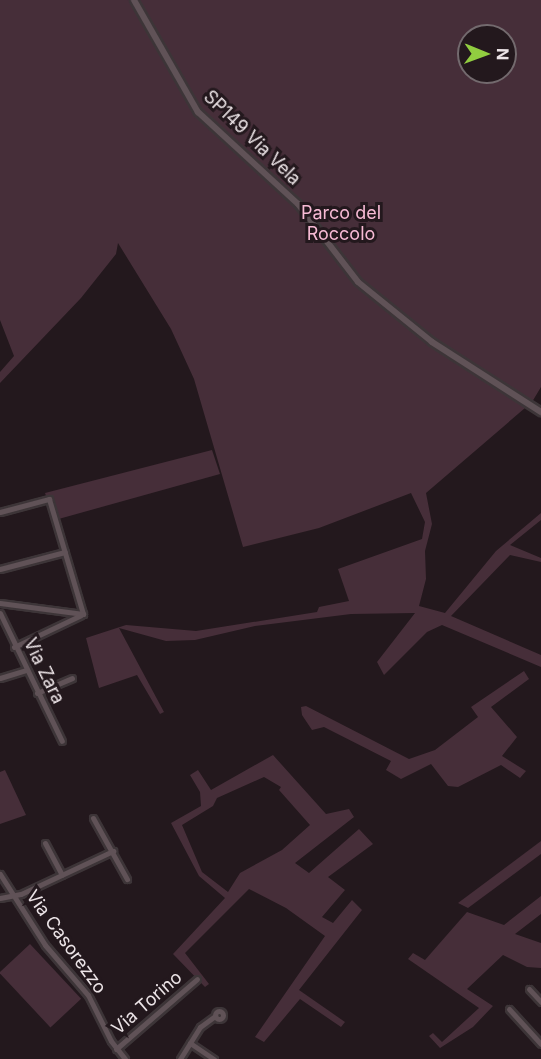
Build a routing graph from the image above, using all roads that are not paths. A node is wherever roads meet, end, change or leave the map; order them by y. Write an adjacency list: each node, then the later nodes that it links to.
1 (134, 0): 2 (street, SP149 Via Vela)
2 (541, 412)
3 (0, 512): 4 (street)
4 (65, 552): 5 (street); 8 (street)
5 (0, 569)
6 (0, 603): 8 (street)
7 (0, 613): 9 (street, Via Zara)
8 (83, 614): 9 (street)
9 (14, 647): 10 (street, Via Zara)
10 (26, 670): 11 (street); 13 (street, Via Zara)
11 (0, 678)
12 (72, 678): 13 (street)
13 (37, 693): 14 (street, Via Zara)
14 (62, 741)
15 (93, 818): 17 (street)
16 (45, 843): 19 (street)
17 (113, 851): 19 (street); 20 (street)
18 (0, 874): 21 (street, Via Casorezzo)
19 (62, 875): 21 (street)
20 (128, 879)
21 (13, 895): 22 (street); 30 (street, Via Casorezzo)
22 (0, 898)
23 (197, 979): 30 (street, Via Torino)
24 (529, 989): 25 (street)
25 (541, 1002)
26 (509, 1010): 29 (street)
27 (215, 1016): 28 (street)
28 (190, 1043): 32 (street); 33 (street)
29 (541, 1044)
30 (116, 1049): 31 (street, Via Casorezzo)
31 (125, 1059)
32 (180, 1059)
33 (214, 1059)

